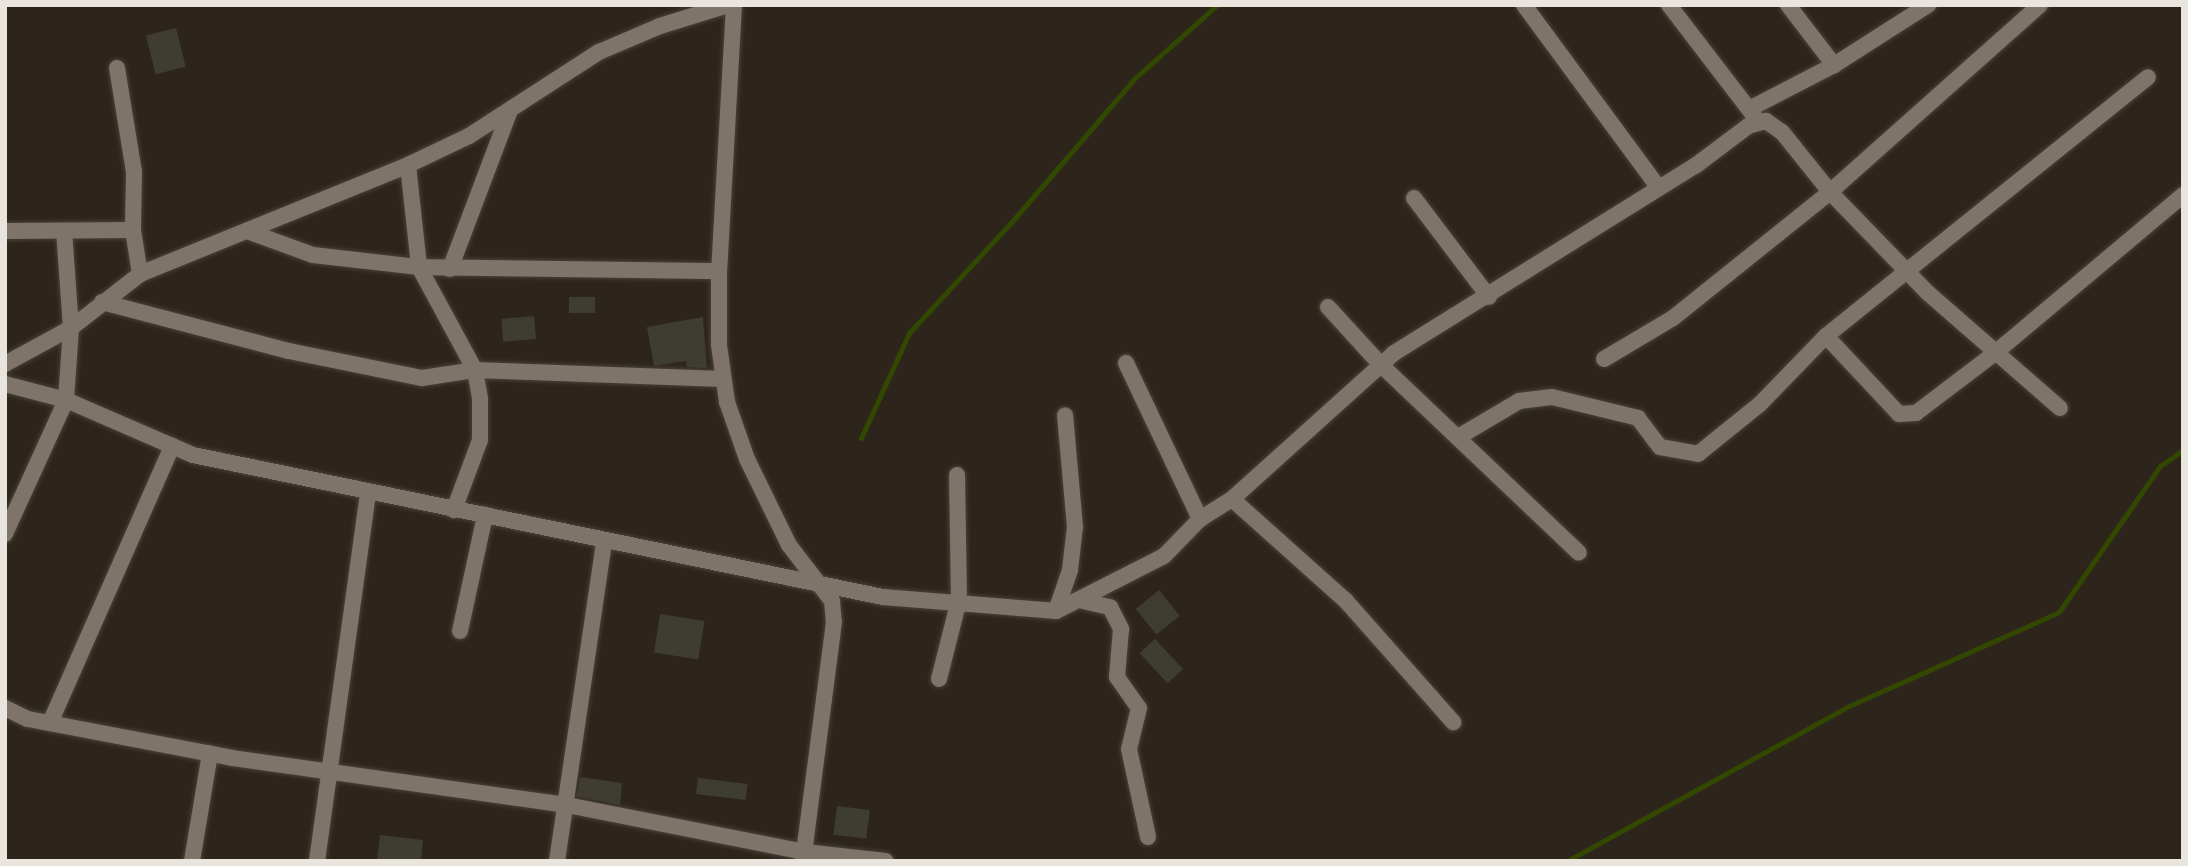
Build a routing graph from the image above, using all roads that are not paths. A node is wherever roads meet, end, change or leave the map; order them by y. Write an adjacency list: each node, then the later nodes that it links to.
1 (728, 5): 11 (street)
2 (734, 5): 24 (street)
3 (1524, 5): 14 (street)
4 (1669, 5): 12 (street)
5 (1788, 5): 8 (street)
6 (2040, 5): 15 (street)
7 (1924, 7): 8 (street)
8 (1834, 65): 12 (street)
9 (117, 68): 18 (street)
10 (2148, 77): 25 (street)
11 (510, 110): 13 (street); 23 (street)
12 (1754, 115): 14 (street); 15 (street)
13 (408, 164): 21 (street); 22 (street)
14 (1658, 187): 27 (street)
15 (1830, 192): 25 (street); 33 (street)
16 (2183, 195): 32 (street)
17 (1414, 198): 27 (street)
18 (133, 230): 20 (street); 26 (street)
19 (5, 231): 20 (street)
20 (64, 231): 30 (street)
21 (247, 231): 22 (street); 26 (street)
22 (419, 267): 23 (street); 37 (street)
23 (450, 268): 24 (street)
24 (719, 271): 38 (street)
25 (1910, 272): 31 (street); 32 (street)
26 (139, 274): 28 (street)
27 (1489, 297): 36 (street)
28 (102, 302): 30 (street); 37 (street)
29 (1328, 307): 36 (street)
30 (71, 327): 35 (street); 40 (street)
31 (1826, 337): 32 (street); 43 (street)
32 (1995, 353): 41 (street)
33 (1604, 359)
34 (1126, 363): 50 (street)
35 (5, 364)
36 (1380, 364): 43 (street); 47 (street)
37 (475, 370): 38 (street); 48 (street)
38 (723, 379): 54 (street)
39 (5, 384): 40 (street)
40 (66, 400): 44 (street); 51 (street)
41 (2060, 408)
42 (1065, 415): 57 (street)
43 (1461, 436): 53 (street)
44 (172, 446): 46 (street); 62 (street)
45 (957, 475): 55 (street)
46 (368, 492): 48 (street); 64 (street)
47 (1231, 499): 50 (street); 61 (street)
48 (454, 510): 49 (street)
49 (485, 515): 52 (street); 58 (street)
50 (1200, 519): 56 (street)
51 (5, 534)
52 (604, 541): 54 (street); 65 (street)
53 (1579, 553)
54 (823, 585): 55 (street); 67 (street)
55 (959, 600): 57 (street); 59 (street)
56 (1083, 600): 57 (street); 66 (street)
57 (1056, 611)
58 (460, 631)
59 (939, 679)
60 (5, 708): 62 (street)
61 (1453, 722)
62 (50, 723): 63 (street)
63 (211, 753): 64 (street); 68 (street)
64 (328, 771): 65 (street); 69 (street)
65 (567, 805): 67 (street); 70 (street)
66 (1148, 837)
67 (804, 856): 71 (street)
68 (192, 861)
69 (317, 861)
70 (557, 861)
71 (885, 861)

